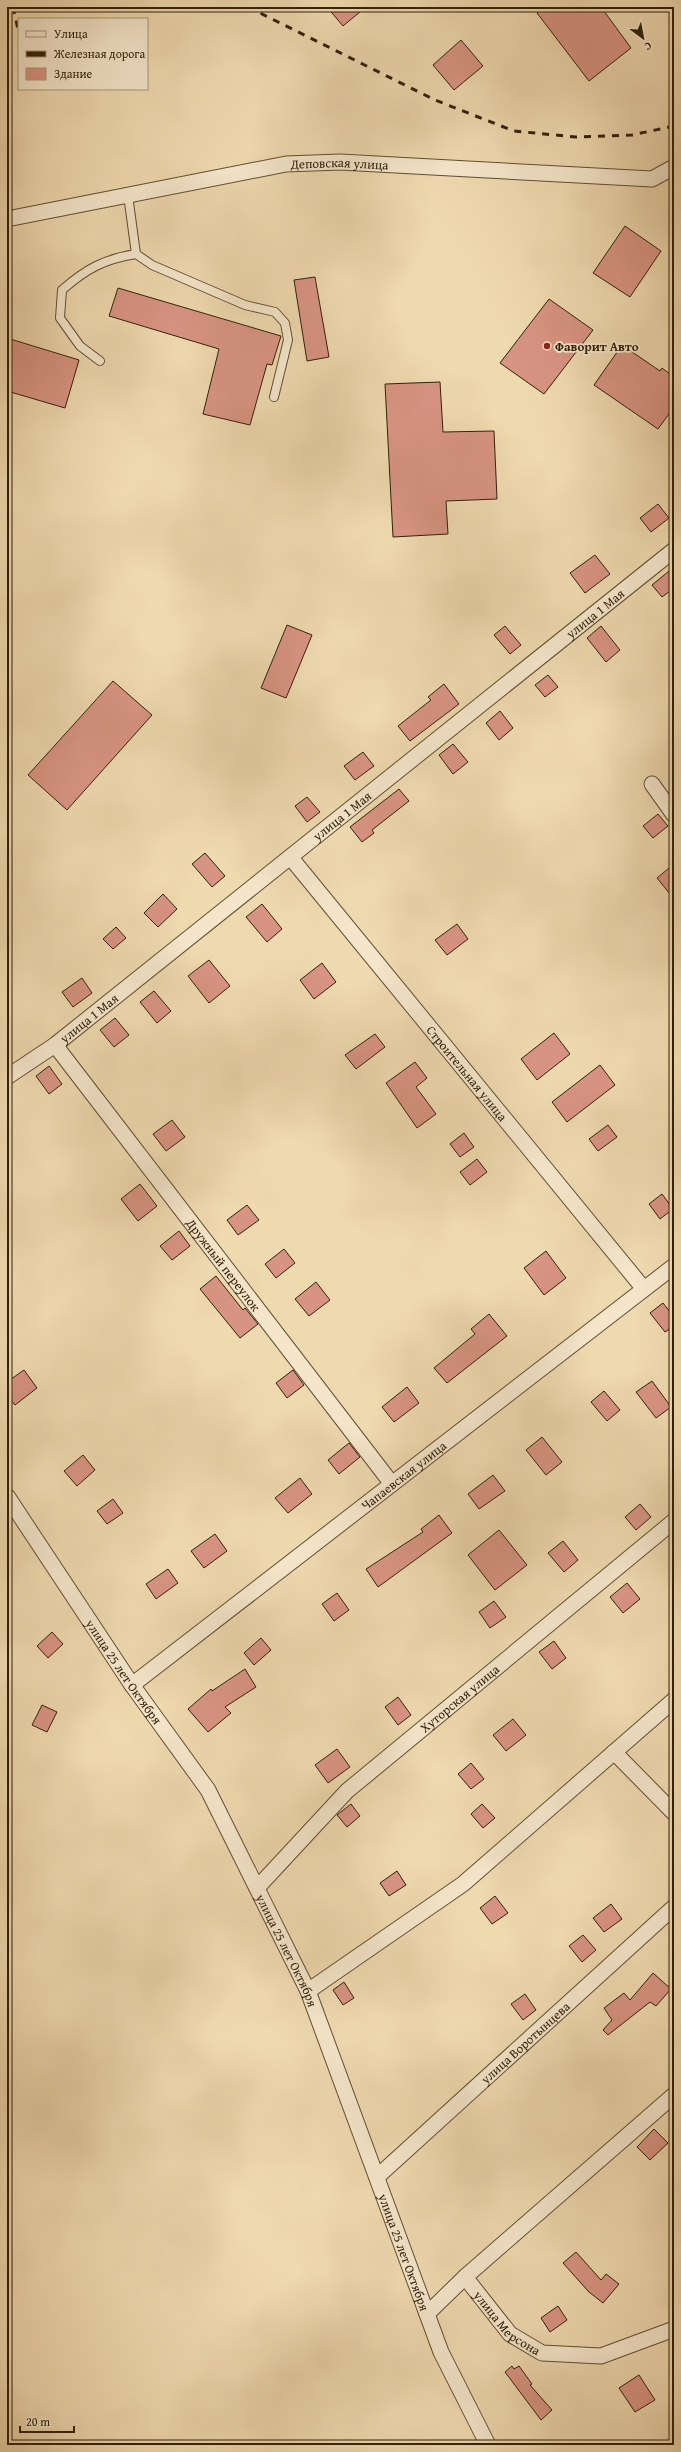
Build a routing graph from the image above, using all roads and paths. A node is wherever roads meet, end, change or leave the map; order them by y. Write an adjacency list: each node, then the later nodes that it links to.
1 (674, 167): 2 (street, Деповская улица)
2 (128, 195): 3 (street, Деповская улица); 4 (lane)
3 (7, 219)
4 (136, 254): 5 (lane); 6 (lane)
5 (100, 361)
6 (274, 398)
7 (674, 550): 10 (street, улица 1 Мая)
8 (652, 784): 9 (street)
9 (674, 815)
10 (291, 858): 11 (street, улица 1 Мая); 14 (street, Строительная улица)
11 (55, 1044): 12 (street, улица 1 Мая); 15 (street, Дружный переулок)
12 (7, 1078)
13 (673, 1270): 14 (street, Чапаевская улица)
14 (644, 1289): 15 (street, Чапаевская улица)
15 (392, 1484): 18 (street, Чапаевская улица)
16 (7, 1496): 18 (street, улица 25 лет Октября)
17 (674, 1521): 22 (street, Хуторская улица)
18 (132, 1685): 22 (street, улица 25 лет Октября)
19 (674, 1700): 20 (street)
20 (614, 1752): 21 (street); 24 (street)
21 (674, 1812)
22 (257, 1888): 24 (street, улица 25 лет Октября)
23 (674, 1907): 26 (street, улица Воротынцева)
24 (308, 1991): 26 (street, улица 25 лет Октября)
25 (674, 2094): 27 (street)
26 (377, 2177): 28 (street, улица 25 лет Октября)
27 (465, 2277): 28 (street); 29 (street, улица Мерсона)
28 (427, 2314): 30 (street, улица 25 лет Октября)
29 (674, 2329)
30 (488, 2445)

